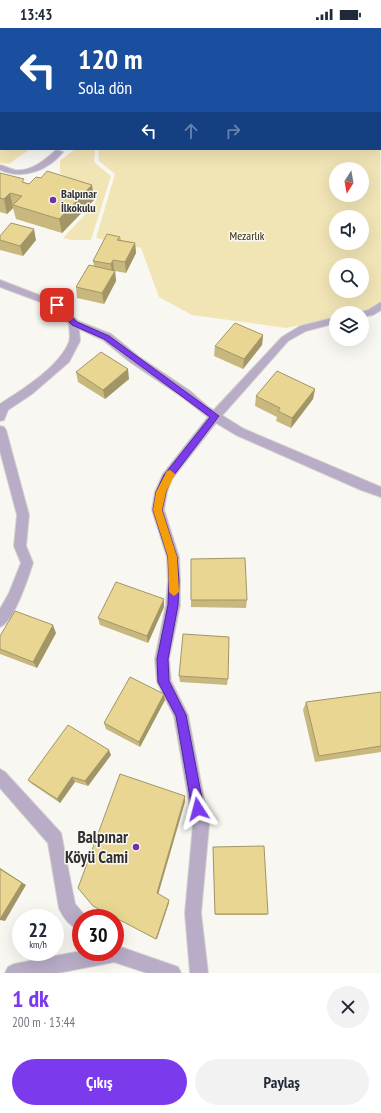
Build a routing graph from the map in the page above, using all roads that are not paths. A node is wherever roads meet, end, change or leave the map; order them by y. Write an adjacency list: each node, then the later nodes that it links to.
1 (59, 152): 2 (lane)
2 (0, 167)
3 (0, 283): 7 (street)
4 (381, 305): 5 (lane)
5 (369, 313)
6 (329, 321): 8 (lane)
7 (74, 324): 8 (street); 9 (street)
8 (215, 416): 11 (street); 19 (street)
9 (0, 417)
10 (0, 430): 12 (street)
11 (381, 492)
12 (0, 621)
13 (0, 777): 14 (street)
14 (72, 913)
15 (124, 957): 18 (street)
16 (72, 961): 17 (street)
17 (14, 973)
18 (172, 973)
19 (199, 973)

